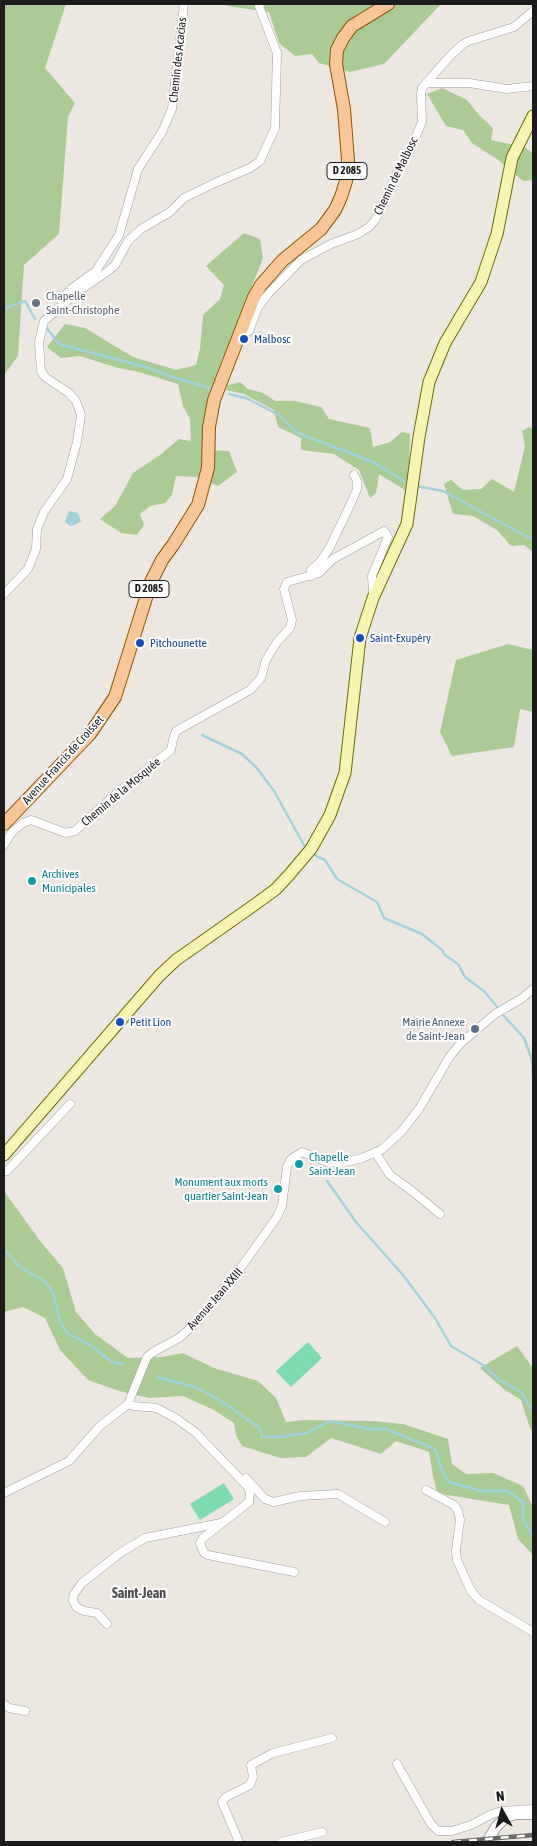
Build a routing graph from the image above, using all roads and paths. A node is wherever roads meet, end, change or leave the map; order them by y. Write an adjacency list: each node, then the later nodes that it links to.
1 (184, 4): 8 (street, Chemin des Acacias)
2 (260, 4): 8 (street)
3 (388, 4): 9 (main road, D 2085)
4 (533, 10): 5 (street, Chemin de Malbosc)
5 (428, 83): 6 (street); 9 (street, Chemin de Malbosc)
6 (533, 86)
7 (533, 116): 13 (main road)
8 (48, 316): 12 (street)
9 (241, 330): 14 (main road, Avenue Francis de Croisset / D 2085)
10 (354, 475): 11 (street)
11 (311, 576): 13 (street, Chemin de la Mosquée); 15 (street, Chemin de la Mosquée)
12 (4, 594)
13 (373, 598): 19 (main road)
14 (4, 824)
15 (4, 845)
16 (533, 989): 18 (street)
17 (70, 1104): 20 (street)
18 (375, 1152): 21 (street); 22 (street, Avenue Jean XXIII)
19 (4, 1155)
20 (4, 1171)
21 (440, 1214)
22 (128, 1404): 23 (street); 25 (street, Avenue Jean XXIII)
23 (199, 1435): 26 (street); 27 (street)
24 (426, 1490): 30 (street)
25 (4, 1493)
26 (385, 1522)
27 (221, 1523): 28 (street); 29 (street)
28 (294, 1572)
29 (107, 1624)
30 (533, 1632)
31 (4, 1704): 32 (street)
32 (26, 1711)
33 (332, 1738): 38 (street)
34 (398, 1764): 35 (street)
35 (533, 1809)
36 (533, 1814): 40 (street)
37 (322, 1832): 39 (street)
38 (239, 1842)
39 (281, 1842)
40 (487, 1842)

